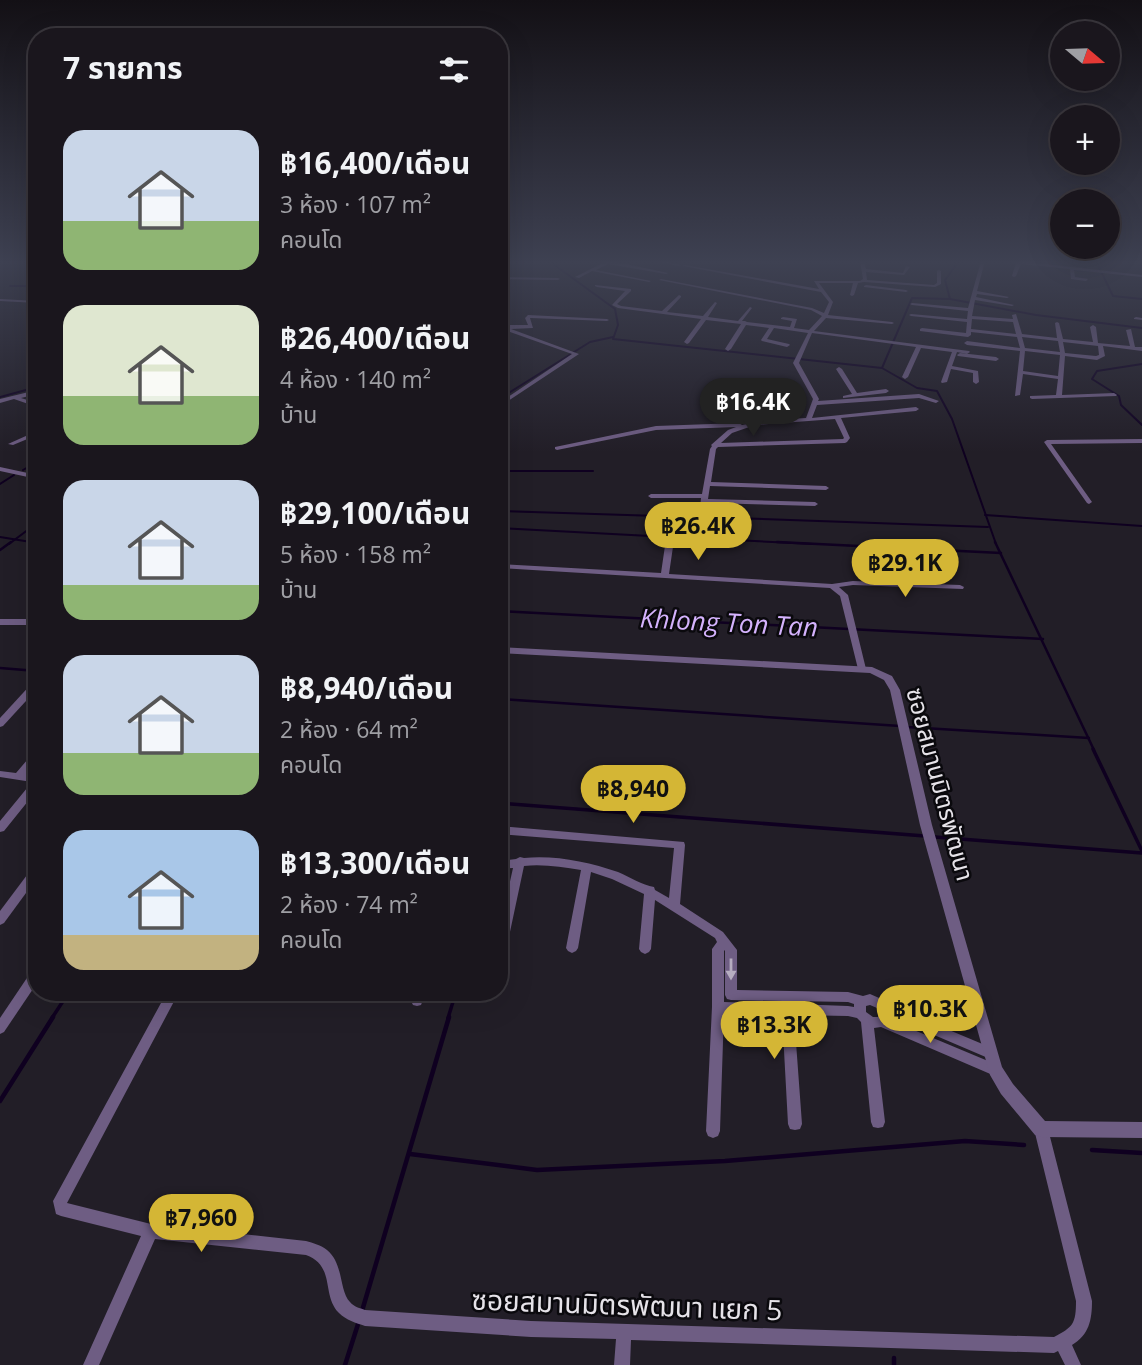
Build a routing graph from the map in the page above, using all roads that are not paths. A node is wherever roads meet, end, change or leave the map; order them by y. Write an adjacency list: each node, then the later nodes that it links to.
1 (530, 325): 11 (street)
2 (699, 325): 20 (street)
3 (742, 325): 26 (street)
4 (763, 325): 10 (street)
5 (793, 325): 13 (street)
6 (817, 325): 15 (street)
7 (969, 325): 16 (street)
8 (1017, 325): 17 (street)
9 (1057, 325): 19 (street)
10 (772, 326): 13 (street); 23 (street)
11 (508, 327): 48 (street)
12 (1093, 327): 22 (street)
13 (792, 328): 15 (street)
14 (922, 330): 16 (street)
15 (811, 331): 24 (street); 50 (street)
16 (968, 332): 17 (street); 21 (street)
17 (1020, 335): 19 (street); 27 (street)
18 (1142, 336): 25 (street)
19 (1060, 340): 22 (street); 30 (street)
20 (687, 342)
21 (967, 343): 27 (street); 29 (street)
22 (1098, 344): 25 (street); 30 (street)
23 (788, 345)
24 (919, 346): 28 (street); 36 (street)
25 (1137, 348): 32 (street)
26 (728, 349)
27 (1024, 350): 30 (street); 35 (street)
28 (955, 352): 29 (street); 33 (street)
29 (967, 354): 31 (street)
30 (1063, 354): 37 (street)
31 (996, 359)
32 (1140, 360)
33 (950, 367): 38 (street); 39 (street)
34 (839, 369): 47 (street)
35 (1020, 372): 37 (street); 42 (street)
36 (905, 377)
37 (1061, 378): 46 (street)
38 (944, 382)
39 (976, 382)
40 (886, 391): 47 (street)
41 (28, 394): 44 (street)
42 (1017, 395)
43 (1114, 395): 46 (street)
44 (14, 397): 49 (street); 52 (street)
45 (1032, 397): 46 (street)
46 (1059, 397)
47 (856, 398): 50 (street); 51 (street); 53 (street); 55 (street)
48 (508, 399)
49 (0, 401)
50 (816, 401): 53 (street); 57 (street)
51 (936, 401)
52 (28, 402)
53 (835, 403): 56 (street)
54 (916, 409): 55 (street)
55 (870, 414): 56 (street)
56 (841, 416): 57 (street); 62 (street)
57 (808, 420): 58 (street)
58 (745, 425): 62 (street); 63 (street)
59 (28, 437): 61 (street)
60 (1142, 442): 70 (street)
61 (11, 444)
62 (714, 445): 66 (street)
63 (557, 448)
64 (0, 469): 65 (street)
65 (28, 475)
66 (707, 484): 67 (street); 69 (street)
67 (826, 488)
68 (651, 496): 69 (street)
69 (704, 499): 71 (street); 73 (street)
70 (1089, 502)
71 (815, 504)
72 (508, 566): 73 (street)
73 (665, 575): 74 (street)
74 (832, 586): 75 (street); 79 (street)
75 (960, 587)
76 (0, 622): 77 (street)
77 (28, 622)
78 (508, 650): 79 (street, ซอยสมานมิตรพัฒนา)
79 (862, 670): 107 (street, ซอยสมานมิตรพัฒนา)
80 (28, 693): 81 (street)
81 (0, 723)
82 (28, 765): 84 (street)
83 (0, 774): 84 (street)
84 (19, 776): 85 (street)
85 (28, 778)
86 (28, 792): 87 (street)
87 (0, 828)
88 (508, 831): 94 (street)
89 (520, 861): 90 (street); 91 (street); 95 (street)
90 (508, 863)
91 (587, 866): 93 (street); 97 (street)
92 (28, 882): 96 (street)
93 (650, 890): 94 (street); 98 (street)
94 (674, 905): 100 (street)
95 (508, 915)
96 (0, 920)
97 (572, 948)
98 (645, 949)
99 (28, 986): 106 (street)
100 (722, 999): 103 (street); 103 (street); 113 (street)
101 (862, 1000): 103 (street); 104 (street); 105 (street)
102 (168, 1001): 114 (street, ซอยสมานมิตรพัฒนา แยก 5)
103 (787, 1002): 105 (street); 110 (street)
104 (885, 1008): 105 (street); 107 (street)
105 (869, 1019): 108 (street); 109 (street)
106 (0, 1028)
107 (988, 1052): 108 (street, ซอยสมานมิตรพัฒนา)
108 (995, 1070): 111 (street, ซอยสมานมิตรพัฒนา)
109 (878, 1122)
110 (795, 1124)
111 (1041, 1129): 112 (street); 116 (street)
112 (1142, 1130)
113 (713, 1131)
114 (151, 1231): 115 (street, ซอยสมานมิตรพัฒนา แยก 5); 117 (street)
115 (624, 1331): 116 (street, ซอยสมานมิตรพัฒนา แยก 5); 118 (street)
116 (1062, 1341): 119 (street)
117 (91, 1365)
118 (622, 1365)
119 (1073, 1365)

